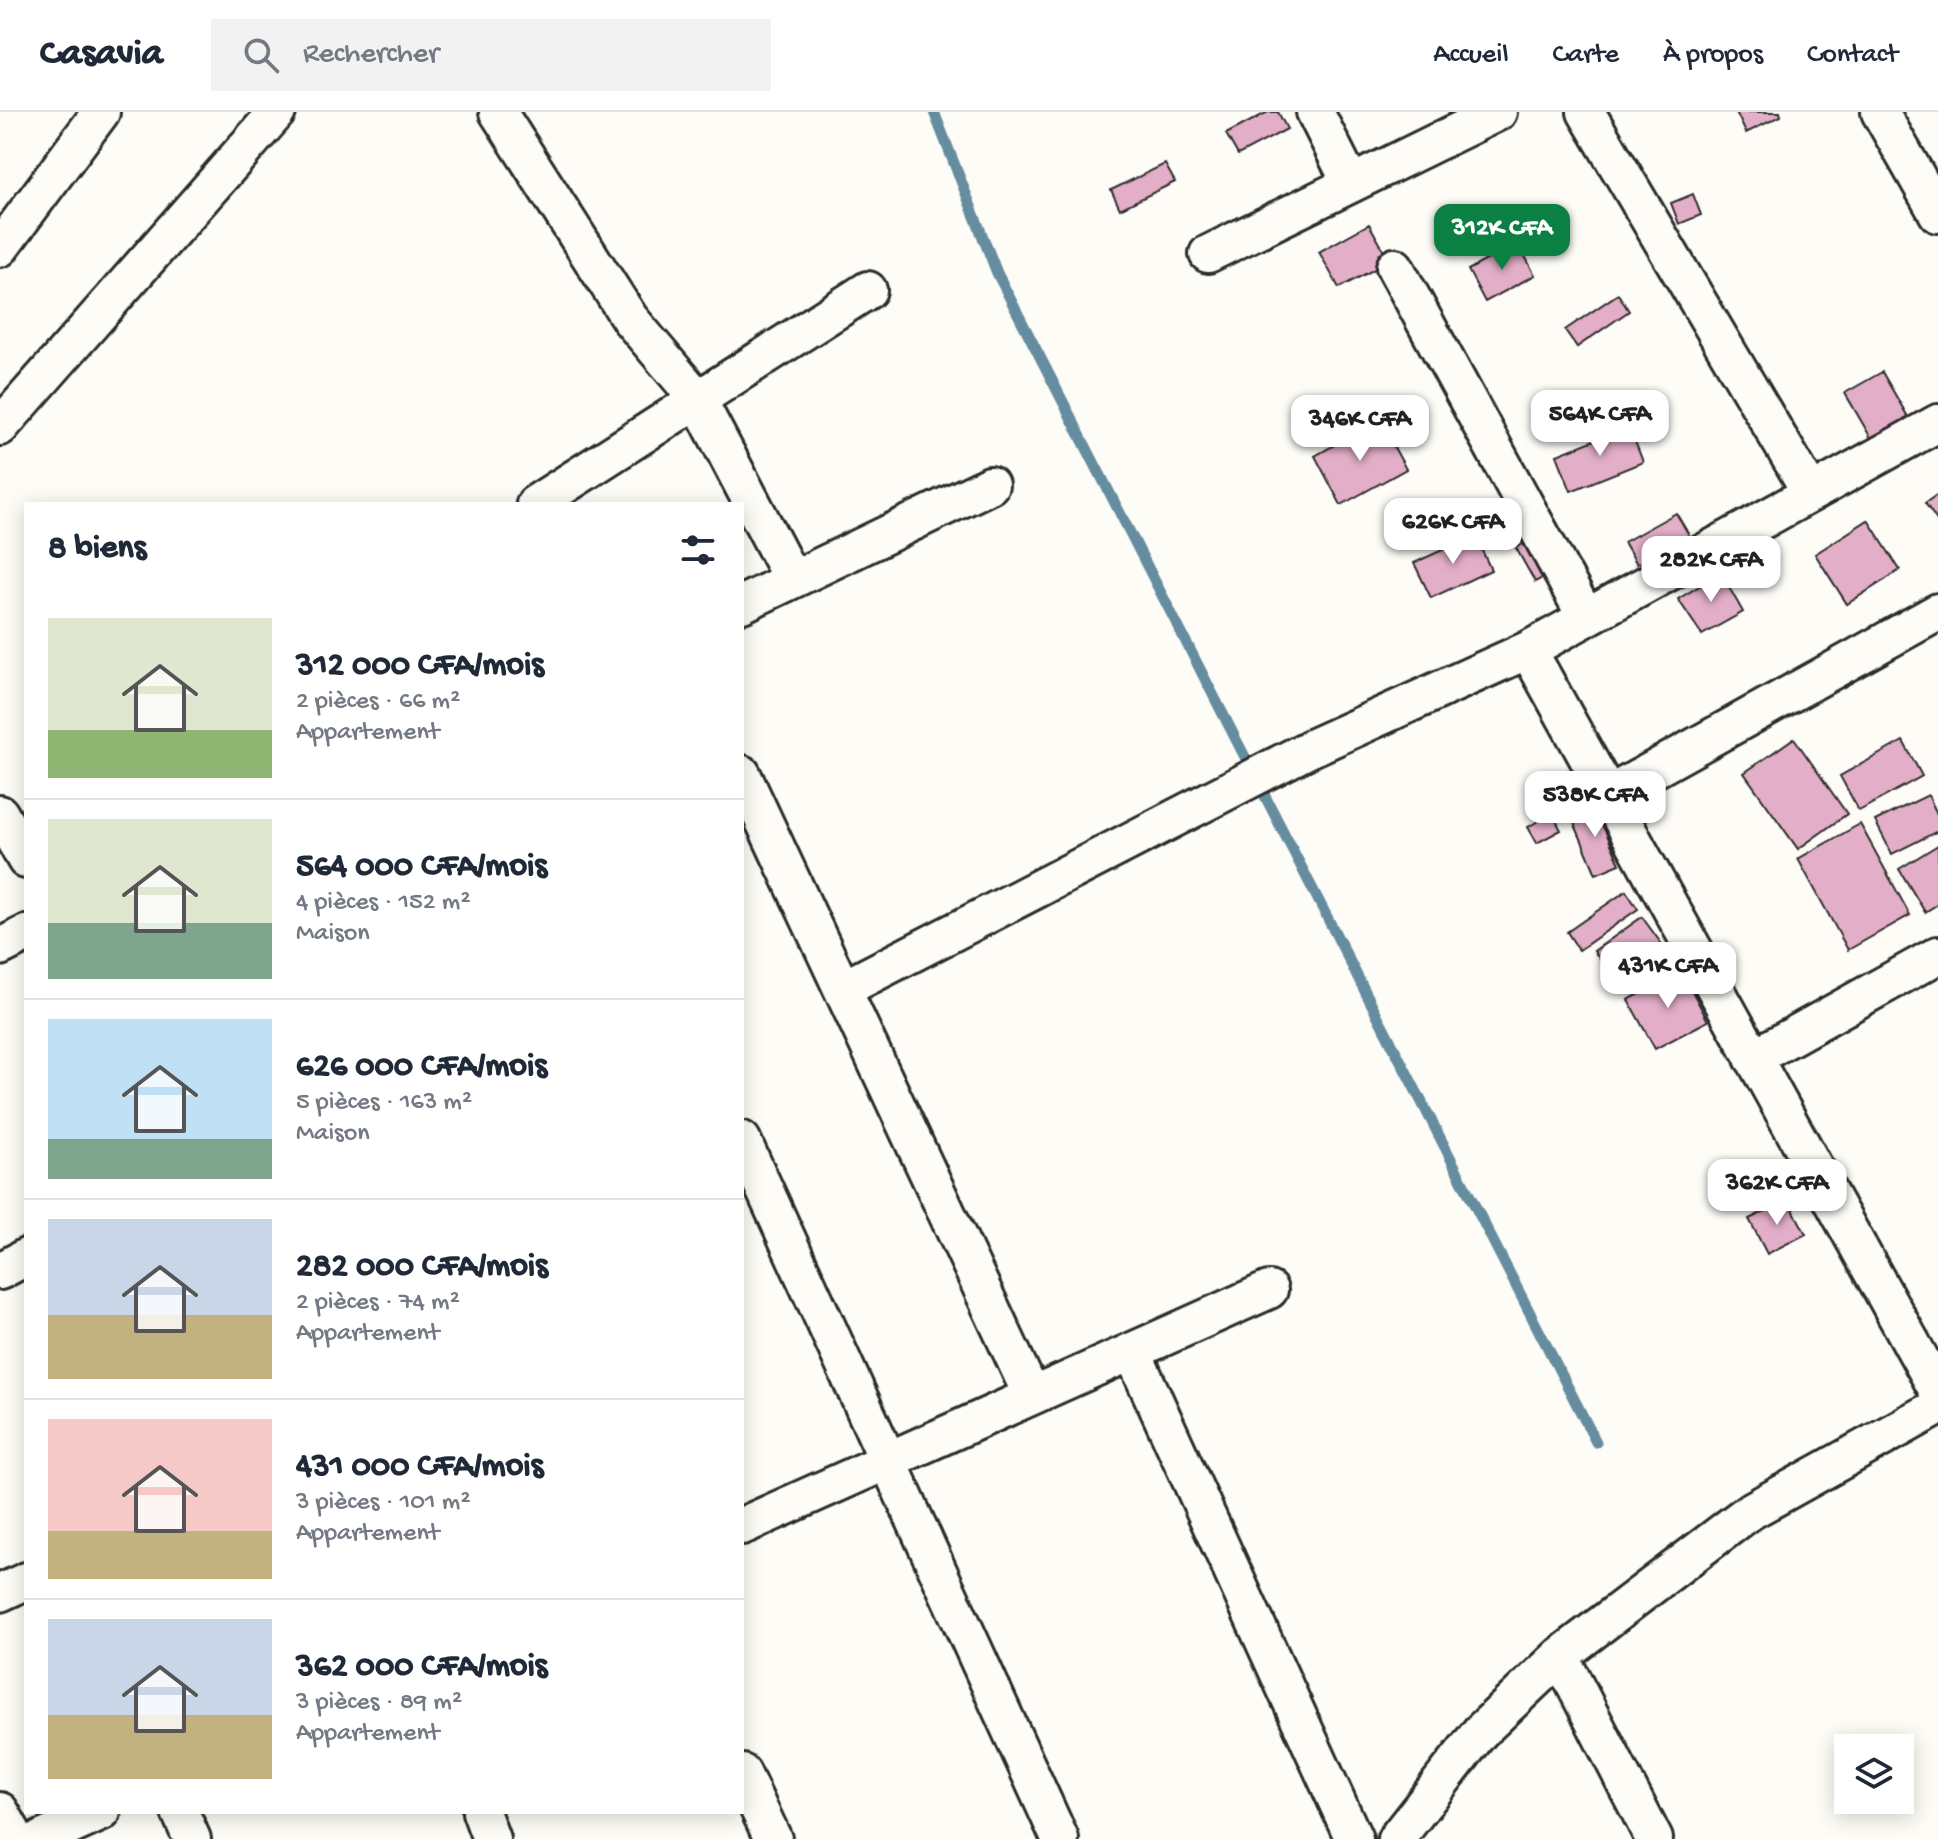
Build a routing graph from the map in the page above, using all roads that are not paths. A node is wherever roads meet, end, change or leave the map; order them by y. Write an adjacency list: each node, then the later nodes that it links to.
1 (277, 112): 16 (street)
2 (498, 112): 14 (street)
3 (1315, 112): 8 (street)
4 (1498, 112): 8 (street)
5 (1586, 112): 18 (street)
6 (1880, 112): 9 (street)
7 (91, 116): 10 (street)
8 (1351, 184): 11 (street)
9 (1938, 214)
10 (0, 248)
11 (1208, 254)
12 (1395, 267): 23 (street)
13 (868, 290): 14 (street)
14 (697, 398): 19 (street); 20 (street)
15 (1938, 423): 18 (street)
16 (0, 427)
17 (990, 485): 20 (street)
18 (1811, 493): 23 (street)
19 (538, 502)
20 (792, 579): 21 (street)
21 (744, 603)
22 (1938, 612): 26 (street)
23 (1586, 617): 24 (street)
24 (1528, 650): 26 (street); 32 (street)
25 (744, 778): 32 (street)
26 (1608, 795): 33 (street)
27 (0, 814): 28 (street)
28 (24, 856)
29 (24, 935): 30 (street)
30 (0, 947)
31 (1938, 955): 33 (street)
32 (843, 989): 40 (street)
33 (1753, 1058): 39 (street)
34 (744, 1144): 42 (street)
35 (24, 1258): 36 (street)
36 (0, 1271)
37 (1269, 1290): 38 (street)
38 (1132, 1351): 40 (street); 58 (street)
39 (1938, 1391)
40 (1032, 1396): 42 (street)
41 (1938, 1407): 46 (street)
42 (888, 1461): 43 (street); 57 (street)
43 (744, 1525)
44 (24, 1582): 45 (street)
45 (0, 1593)
46 (1560, 1656): 59 (street); 60 (street)
47 (744, 1777): 56 (street)
48 (0, 1811): 52 (street)
49 (98, 1814): 53 (street)
50 (181, 1814): 54 (street)
51 (482, 1814): 55 (street)
52 (16, 1839)
53 (42, 1839)
54 (192, 1839)
55 (491, 1839)
56 (773, 1839)
57 (1060, 1839)
58 (1354, 1839)
59 (1396, 1839)
60 (1654, 1839)

